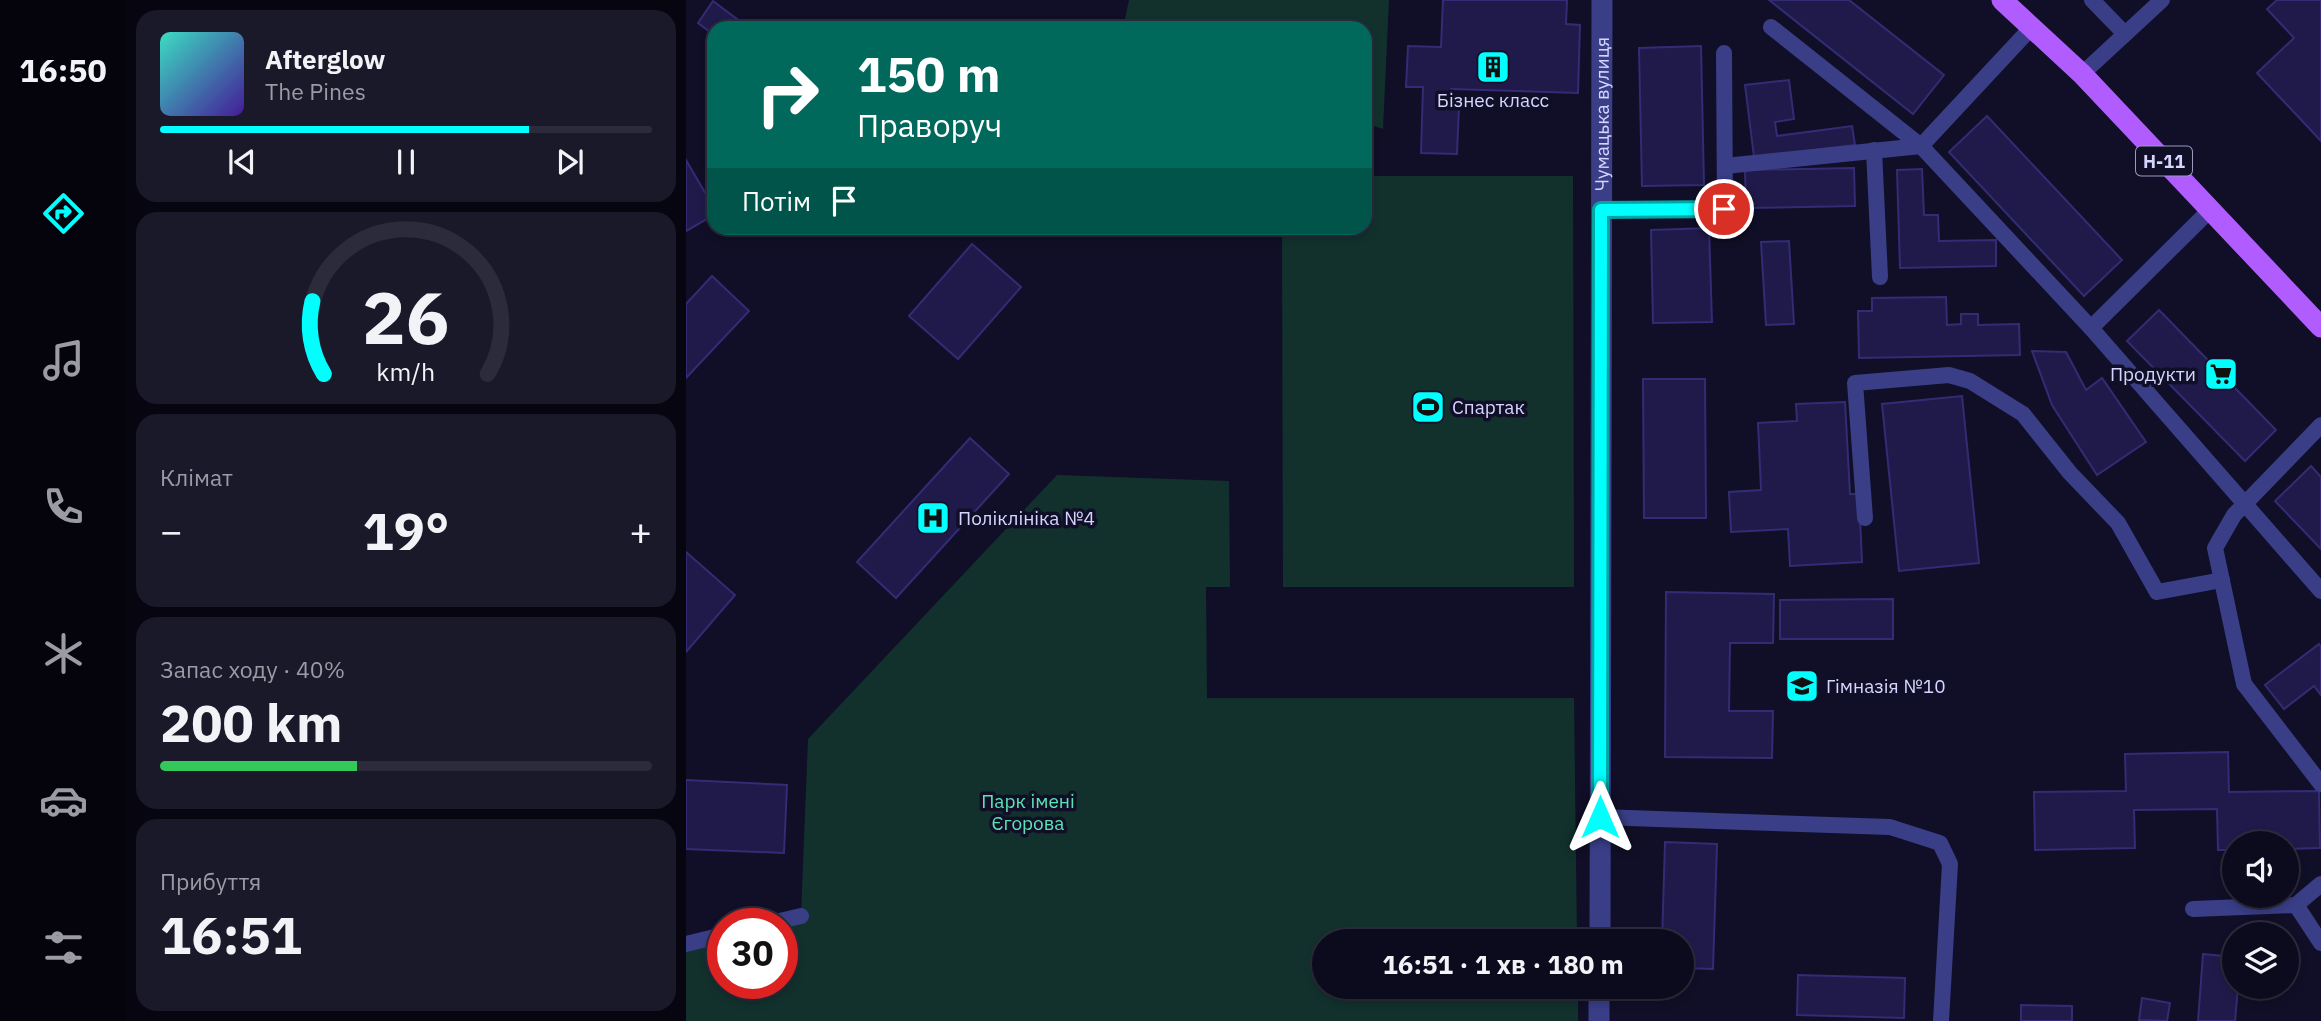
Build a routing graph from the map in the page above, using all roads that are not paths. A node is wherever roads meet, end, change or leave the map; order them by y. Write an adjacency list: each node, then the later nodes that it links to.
1 (1602, 0): 13 (street, Чумацька вулиця)
2 (2002, 0): 6 (main road, Н-11)
3 (2092, 0): 7 (lane)
4 (2162, 0): 7 (lane)
5 (1771, 27): 10 (lane)
6 (2032, 27): 9 (main road, Н-11); 10 (lane)
7 (2125, 34): 9 (lane)
8 (1724, 53): 12 (lane)
9 (2082, 75): 14 (main road, Н-11)
10 (1921, 146): 11 (lane); 17 (lane)
11 (1874, 150): 12 (lane); 15 (lane)
12 (1725, 166): 13 (lane)
13 (1601, 210): 24 (street, Чумацька вулиця)
14 (2210, 210): 16 (main road, Н-11); 17 (lane)
15 (1880, 277)
16 (2321, 327)
17 (2091, 328): 19 (lane)
18 (2321, 425): 19 (lane)
19 (2245, 503): 21 (lane); 22 (lane)
20 (1865, 518): 21 (lane)
21 (2222, 580): 23 (lane)
22 (2321, 591)
23 (2321, 784)
24 (1600, 817): 32 (street, Чумацька вулиця); 38 (lane)
25 (2321, 884): 26 (lane)
26 (2299, 902)
27 (2222, 908): 29 (lane)
28 (2298, 908): 34 (lane)
29 (2193, 909)
30 (801, 916): 31 (lane)
31 (798, 917)
32 (1600, 929)
33 (707, 939): 35 (lane)
34 (2321, 943)
35 (686, 944)
36 (1600, 999): 37 (street)
37 (1599, 1021)
38 (1941, 1021)

